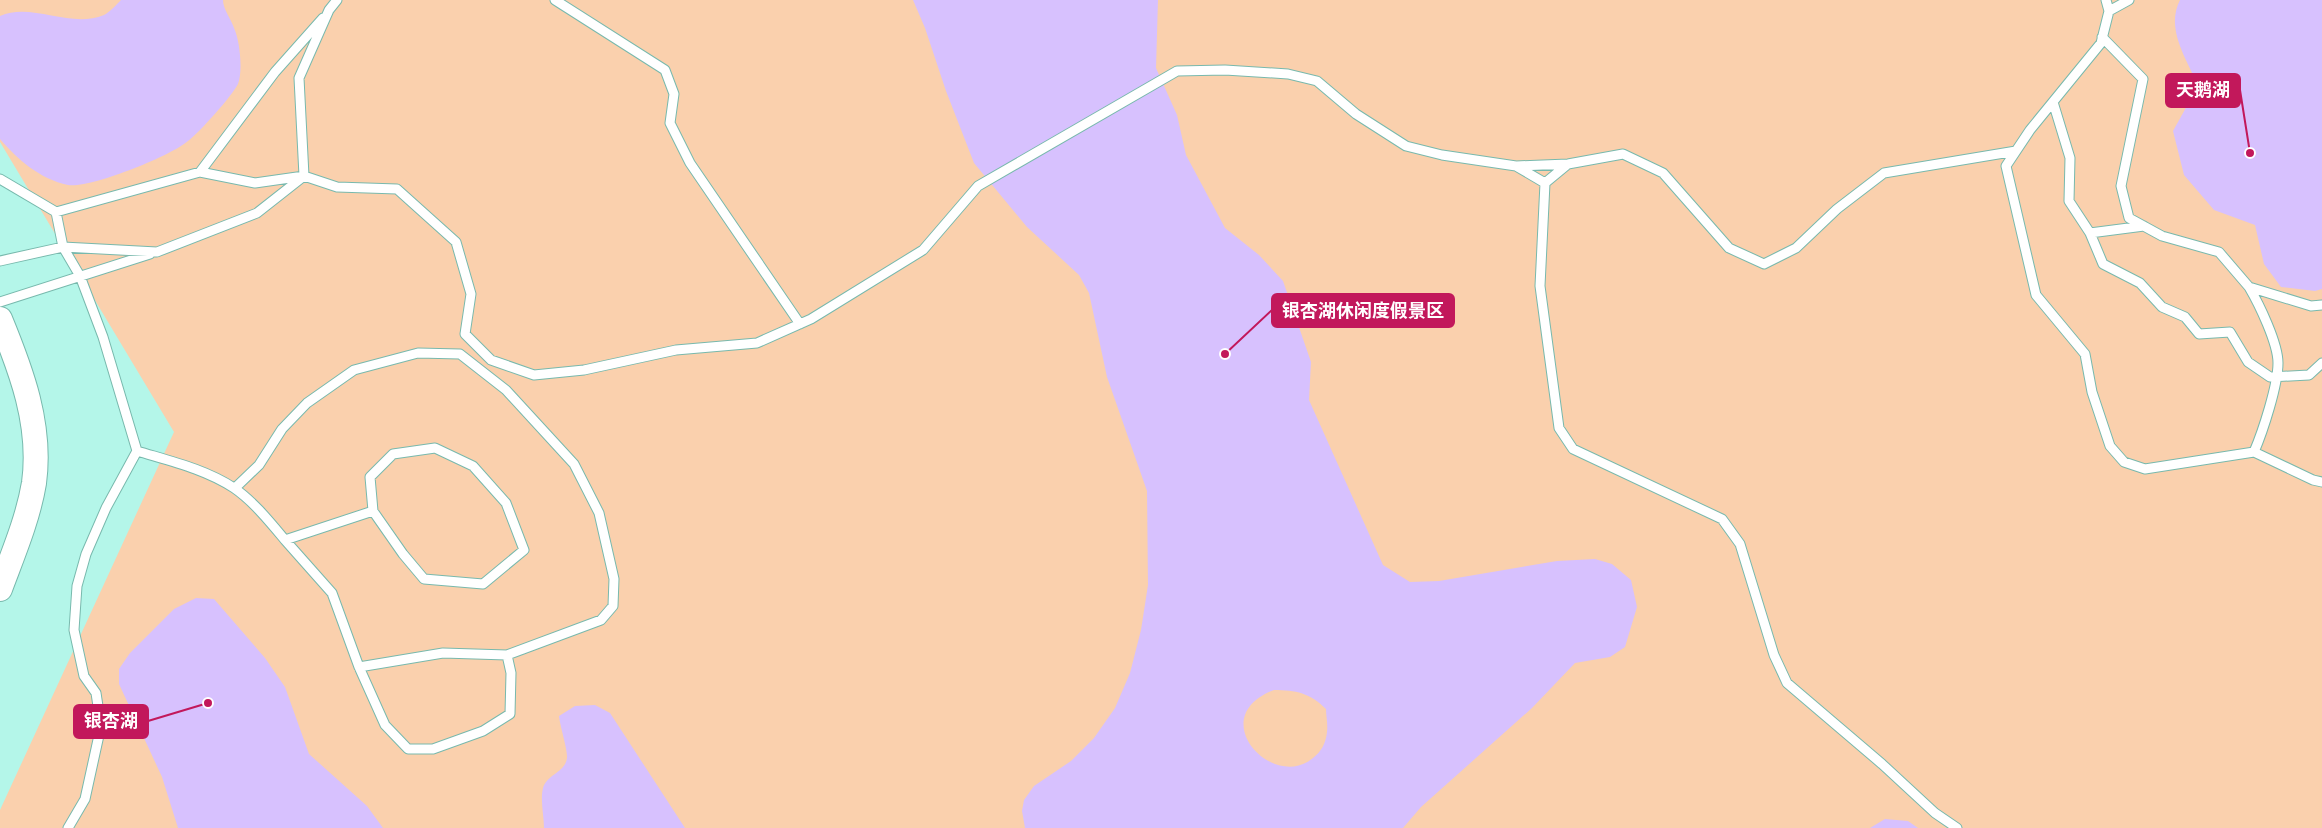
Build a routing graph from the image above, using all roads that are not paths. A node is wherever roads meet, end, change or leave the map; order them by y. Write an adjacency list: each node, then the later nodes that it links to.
1 (337, 0): 5 (lane)
2 (555, 0): 27 (lane)
3 (2106, 0): 6 (lane)
4 (2129, 0): 6 (lane)
5 (329, 10): 12 (lane); 13 (lane)
6 (2109, 11): 7 (lane)
7 (2102, 38): 8 (lane); 17 (lane)
8 (2053, 102): 9 (lane); 18 (lane)
9 (2016, 150): 10 (lane); 31 (lane)
10 (1568, 164): 11 (lane); 15 (lane)
11 (1516, 166): 15 (lane); 27 (lane)
12 (200, 172): 13 (lane); 16 (lane)
13 (304, 176): 20 (lane); 27 (lane)
14 (0, 179): 16 (lane)
15 (1545, 183): 40 (lane)
16 (56, 212): 19 (lane)
17 (2144, 226): 18 (lane); 23 (lane)
18 (2090, 233): 29 (lane)
19 (63, 247): 20 (lane); 21 (lane); 22 (lane)
20 (157, 252): 22 (lane)
21 (0, 261)
22 (80, 276): 24 (lane); 30 (lane)
23 (2249, 287): 25 (lane); 29 (lane)
24 (0, 302)
25 (2322, 305)
26 (0, 319): 36 (street)
27 (800, 324)
28 (2322, 363): 29 (lane)
29 (2275, 376): 31 (lane)
30 (137, 451): 33 (lane); 39 (lane)
31 (2254, 452): 32 (lane)
32 (2322, 482)
33 (235, 488): 35 (lane); 37 (lane)
34 (373, 511): 34 (lane); 35 (lane)
35 (285, 540): 38 (lane)
36 (0, 589)
37 (507, 655): 38 (lane); 38 (lane)
38 (359, 667)
39 (68, 828)
40 (1957, 828)

